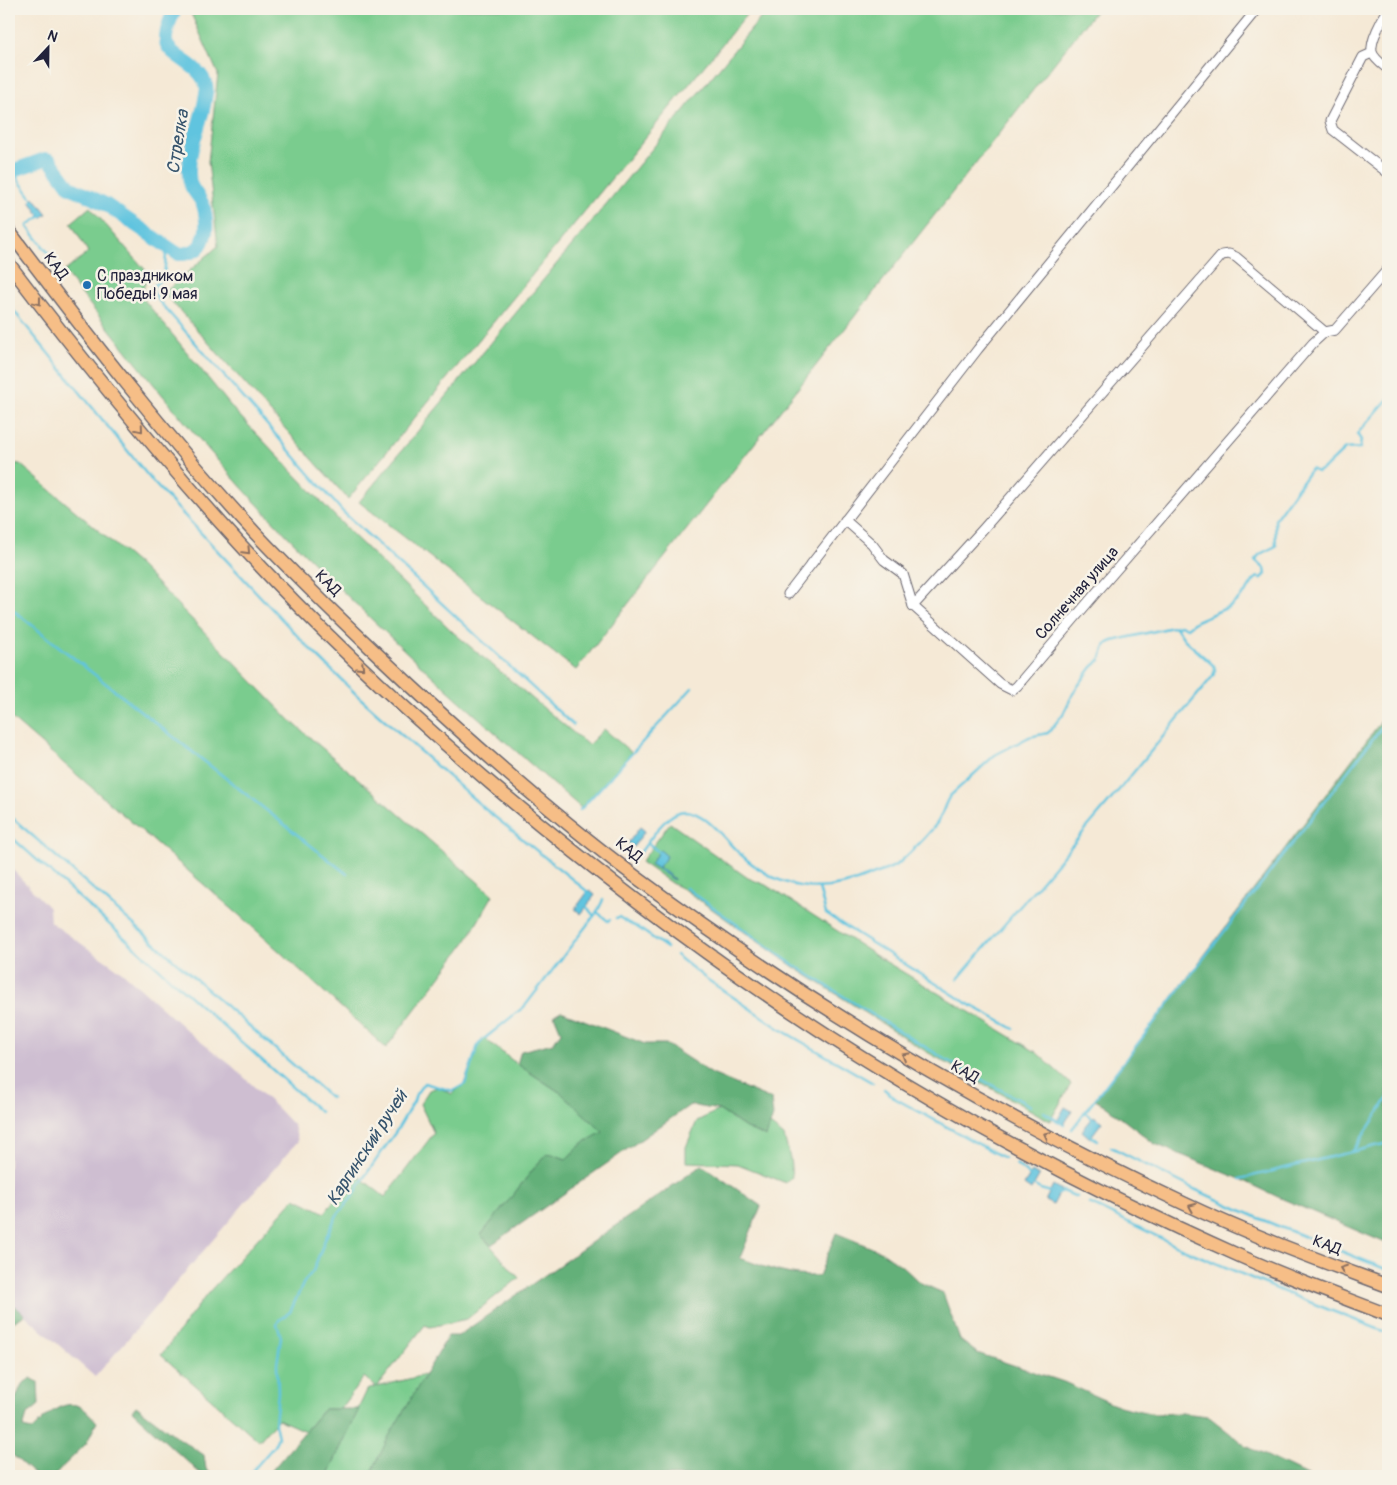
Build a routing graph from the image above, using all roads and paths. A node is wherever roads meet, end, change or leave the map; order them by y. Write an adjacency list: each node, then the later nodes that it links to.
1 (1257, 9): 10 (street)
2 (1388, 10): 3 (street)
3 (1372, 53): 4 (street); 5 (street)
4 (1388, 69)
5 (1388, 172)
6 (9, 231): 13 (highway, КАД, one-way to 6)
7 (9, 264): 14 (highway, one-way to 14)
8 (1388, 269): 9 (street)
9 (1325, 332): 12 (street); 12 (street, Солнечная улица)
10 (845, 520): 11 (street); 12 (street)
11 (788, 594)
12 (913, 606)
13 (1388, 1286)
14 (1388, 1315)

